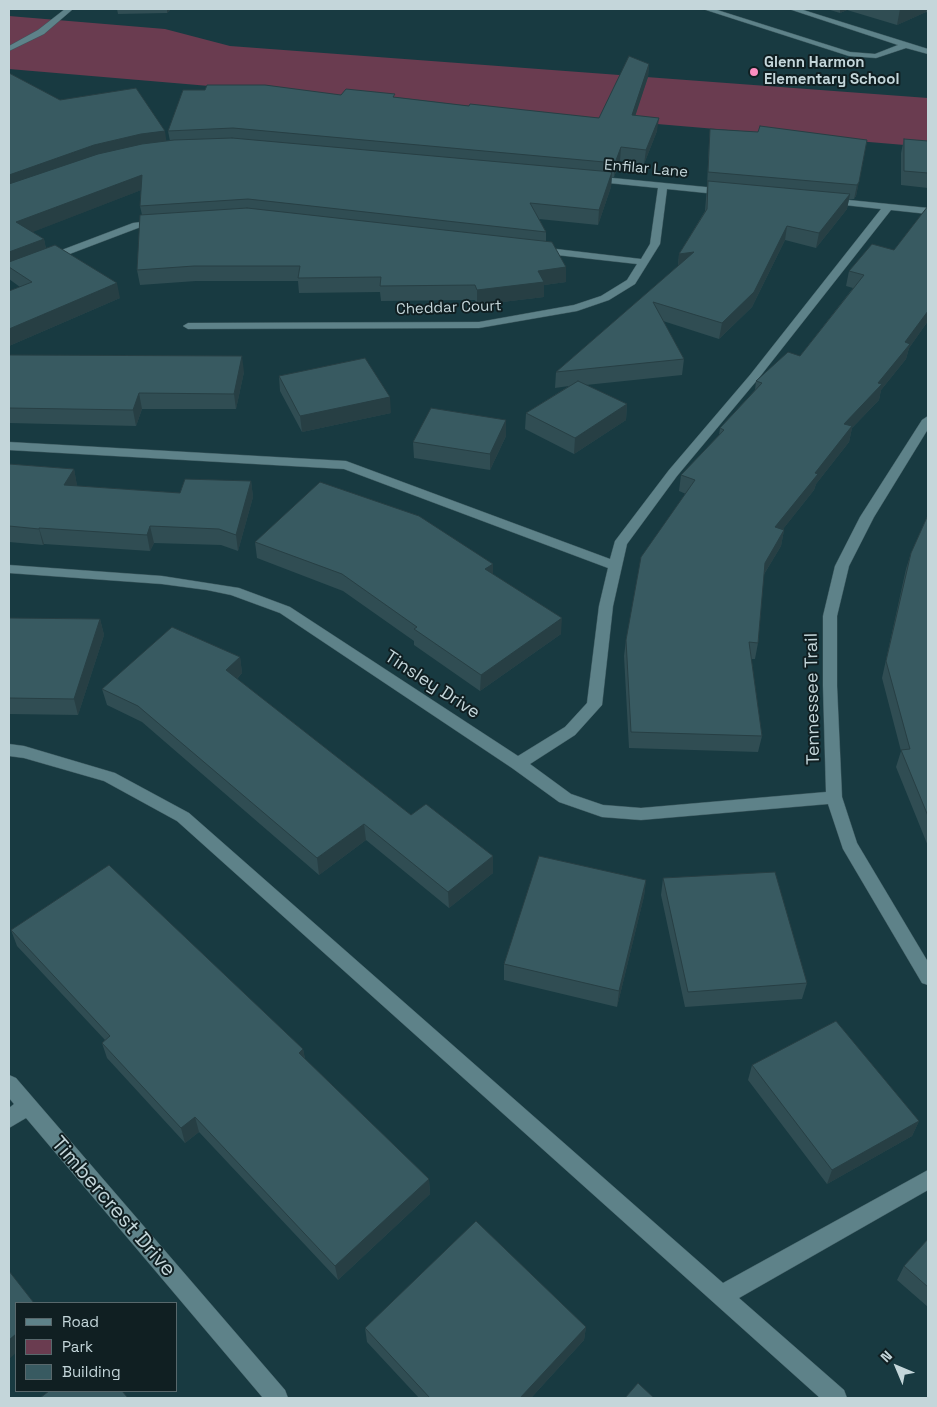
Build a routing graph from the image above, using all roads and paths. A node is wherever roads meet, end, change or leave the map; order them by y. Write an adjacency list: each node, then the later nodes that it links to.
1 (69, 9): 5 (street)
2 (706, 9): 4 (street)
3 (793, 9): 4 (street)
4 (906, 44): 6 (street)
5 (9, 49)
6 (928, 52)
7 (584, 178): 8 (street, Enfilar Lane)
8 (663, 186): 9 (street, Enfilar Lane); 15 (street, Cheddar Court)
9 (731, 192)
10 (819, 200): 11 (street)
11 (888, 207): 12 (street); 20 (street)
12 (928, 210)
13 (164, 223): 16 (street)
14 (525, 248): 15 (street)
15 (644, 262): 17 (street, Cheddar Court)
16 (9, 274)
17 (188, 326)
18 (928, 420): 24 (street, Tennessee Trail)
19 (9, 446): 20 (street)
20 (615, 566): 23 (street)
21 (9, 569): 23 (street, Tinsley Drive)
22 (9, 750): 30 (street)
23 (518, 764): 24 (street, Tinsley Drive)
24 (834, 797): 25 (street, Tennessee Trail)
25 (928, 978)
26 (9, 1084): 27 (street, Timbercrest Drive)
27 (26, 1106): 28 (street); 31 (street, Timbercrest Drive)
28 (9, 1119)
29 (928, 1179): 30 (street)
30 (721, 1296): 32 (street)
31 (277, 1398)
32 (836, 1398)

